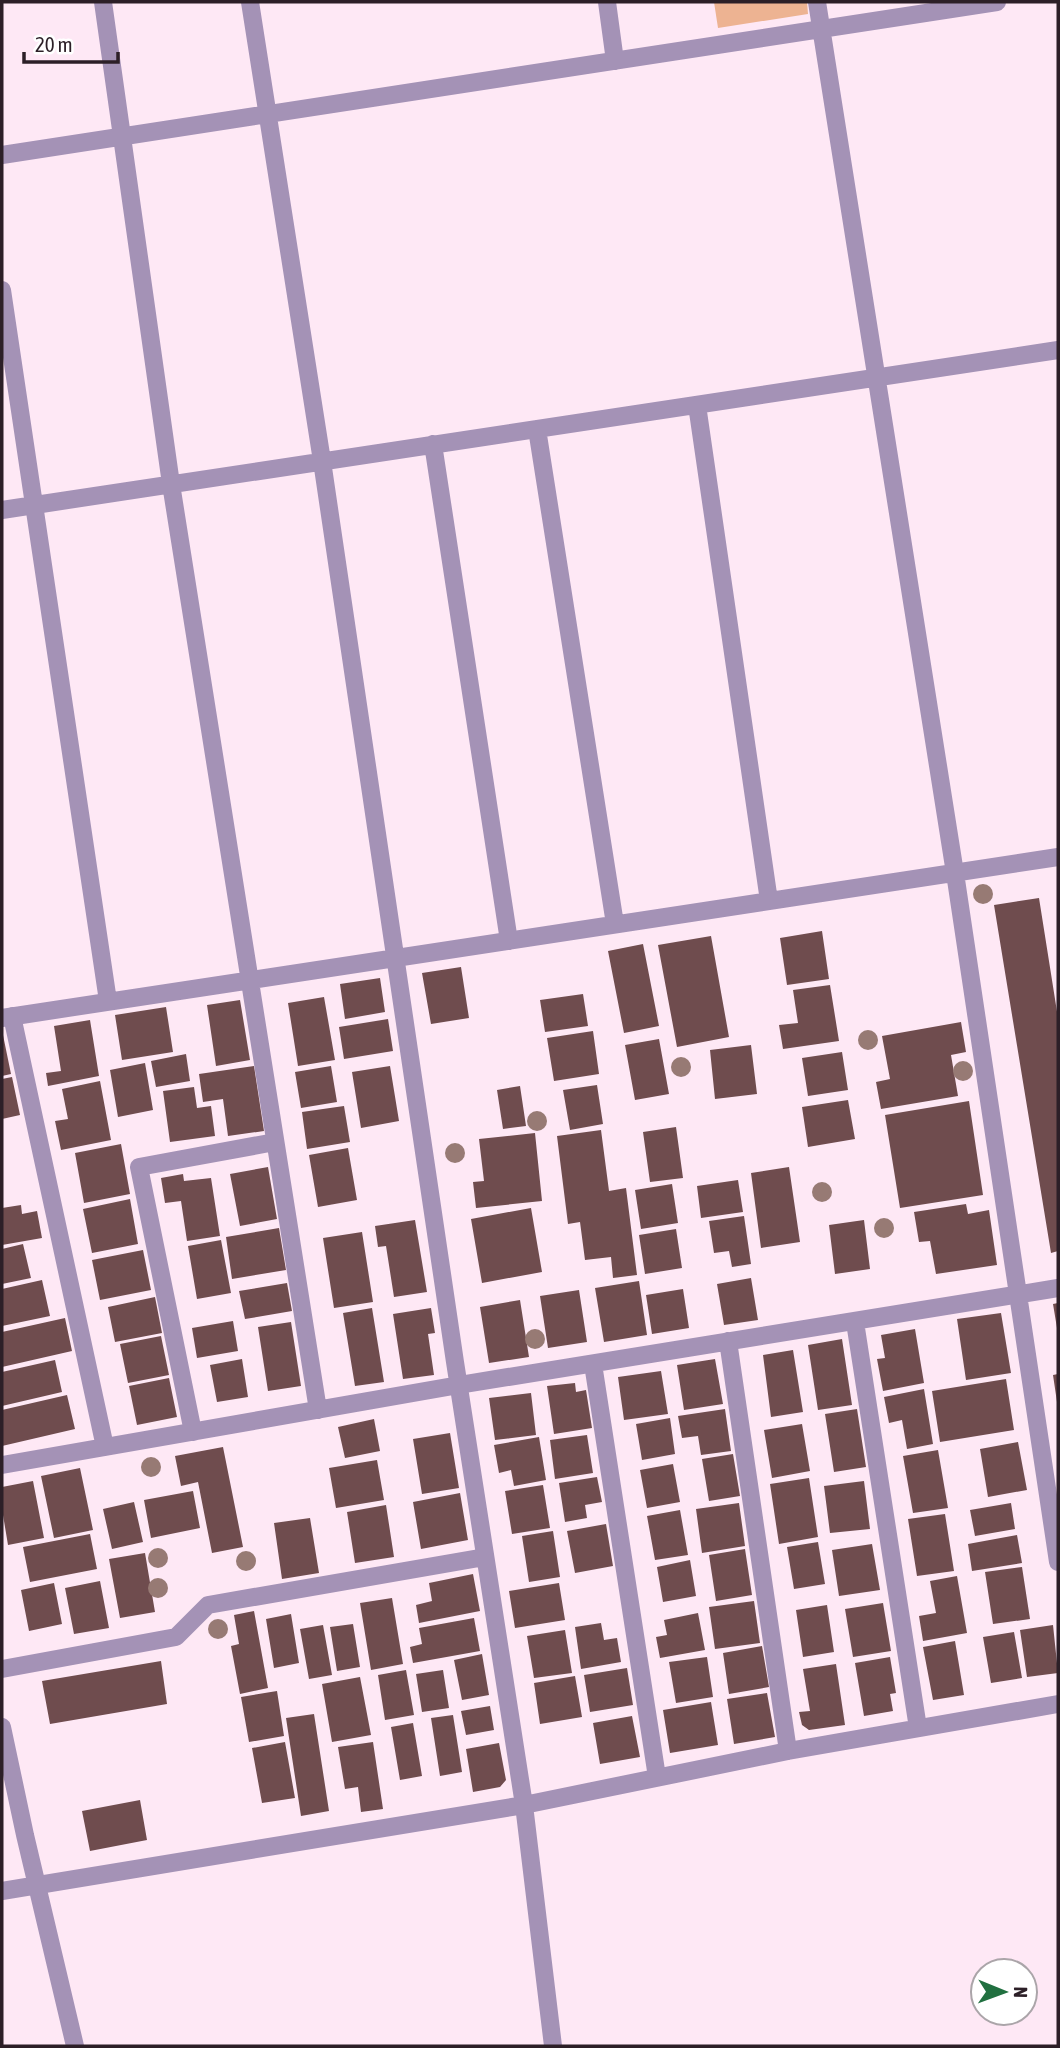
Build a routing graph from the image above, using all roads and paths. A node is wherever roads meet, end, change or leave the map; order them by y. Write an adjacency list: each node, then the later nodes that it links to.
1 (103, 2): 9 (street)
2 (250, 2): 8 (street)
3 (607, 2): 7 (street)
4 (817, 2): 6 (street)
5 (997, 2): 6 (street)
6 (821, 29): 7 (street); 13 (street)
7 (615, 61): 8 (street)
8 (267, 114): 9 (street); 17 (street)
9 (122, 136): 10 (street); 18 (street)
10 (2, 155)
11 (2, 290): 19 (street)
12 (1058, 350): 13 (street)
13 (876, 377): 14 (street); 22 (street)
14 (697, 405): 15 (street); 23 (street)
15 (537, 429): 16 (street); 24 (street)
16 (433, 444): 17 (street); 25 (street)
17 (322, 461): 18 (street); 26 (street)
18 (172, 484): 19 (street); 27 (street)
19 (33, 506): 20 (street); 28 (street)
20 (2, 510)
21 (1058, 857): 22 (street)
22 (955, 873): 23 (street); 32 (street)
23 (769, 901): 24 (street)
24 (615, 924): 25 (street)
25 (509, 941): 26 (street)
26 (395, 957): 27 (street); 36 (street)
27 (251, 980): 28 (street); 30 (street)
28 (108, 1001): 29 (street)
29 (7, 1017): 39 (street)
30 (275, 1142): 37 (street); 38 (street)
31 (1058, 1288): 32 (street)
32 (1019, 1294): 33 (street); 42 (street)
33 (855, 1322): 34 (street); 46 (street)
34 (728, 1341): 35 (street); 47 (street)
35 (593, 1364): 36 (street); 48 (street)
36 (459, 1385): 37 (street); 41 (street)
37 (318, 1410): 38 (street)
38 (192, 1432): 39 (street)
39 (105, 1447): 40 (street)
40 (2, 1465)
41 (485, 1557): 43 (street); 49 (street)
42 (1058, 1562)
43 (2, 1669)
44 (1058, 1704): 46 (street)
45 (2, 1727): 50 (street)
46 (918, 1728): 47 (street)
47 (788, 1751): 48 (street)
48 (657, 1777): 49 (street)
49 (524, 1805): 50 (street); 53 (street)
50 (37, 1885): 51 (street); 52 (street)
51 (2, 1891)
52 (75, 2046)
53 (553, 2046)

